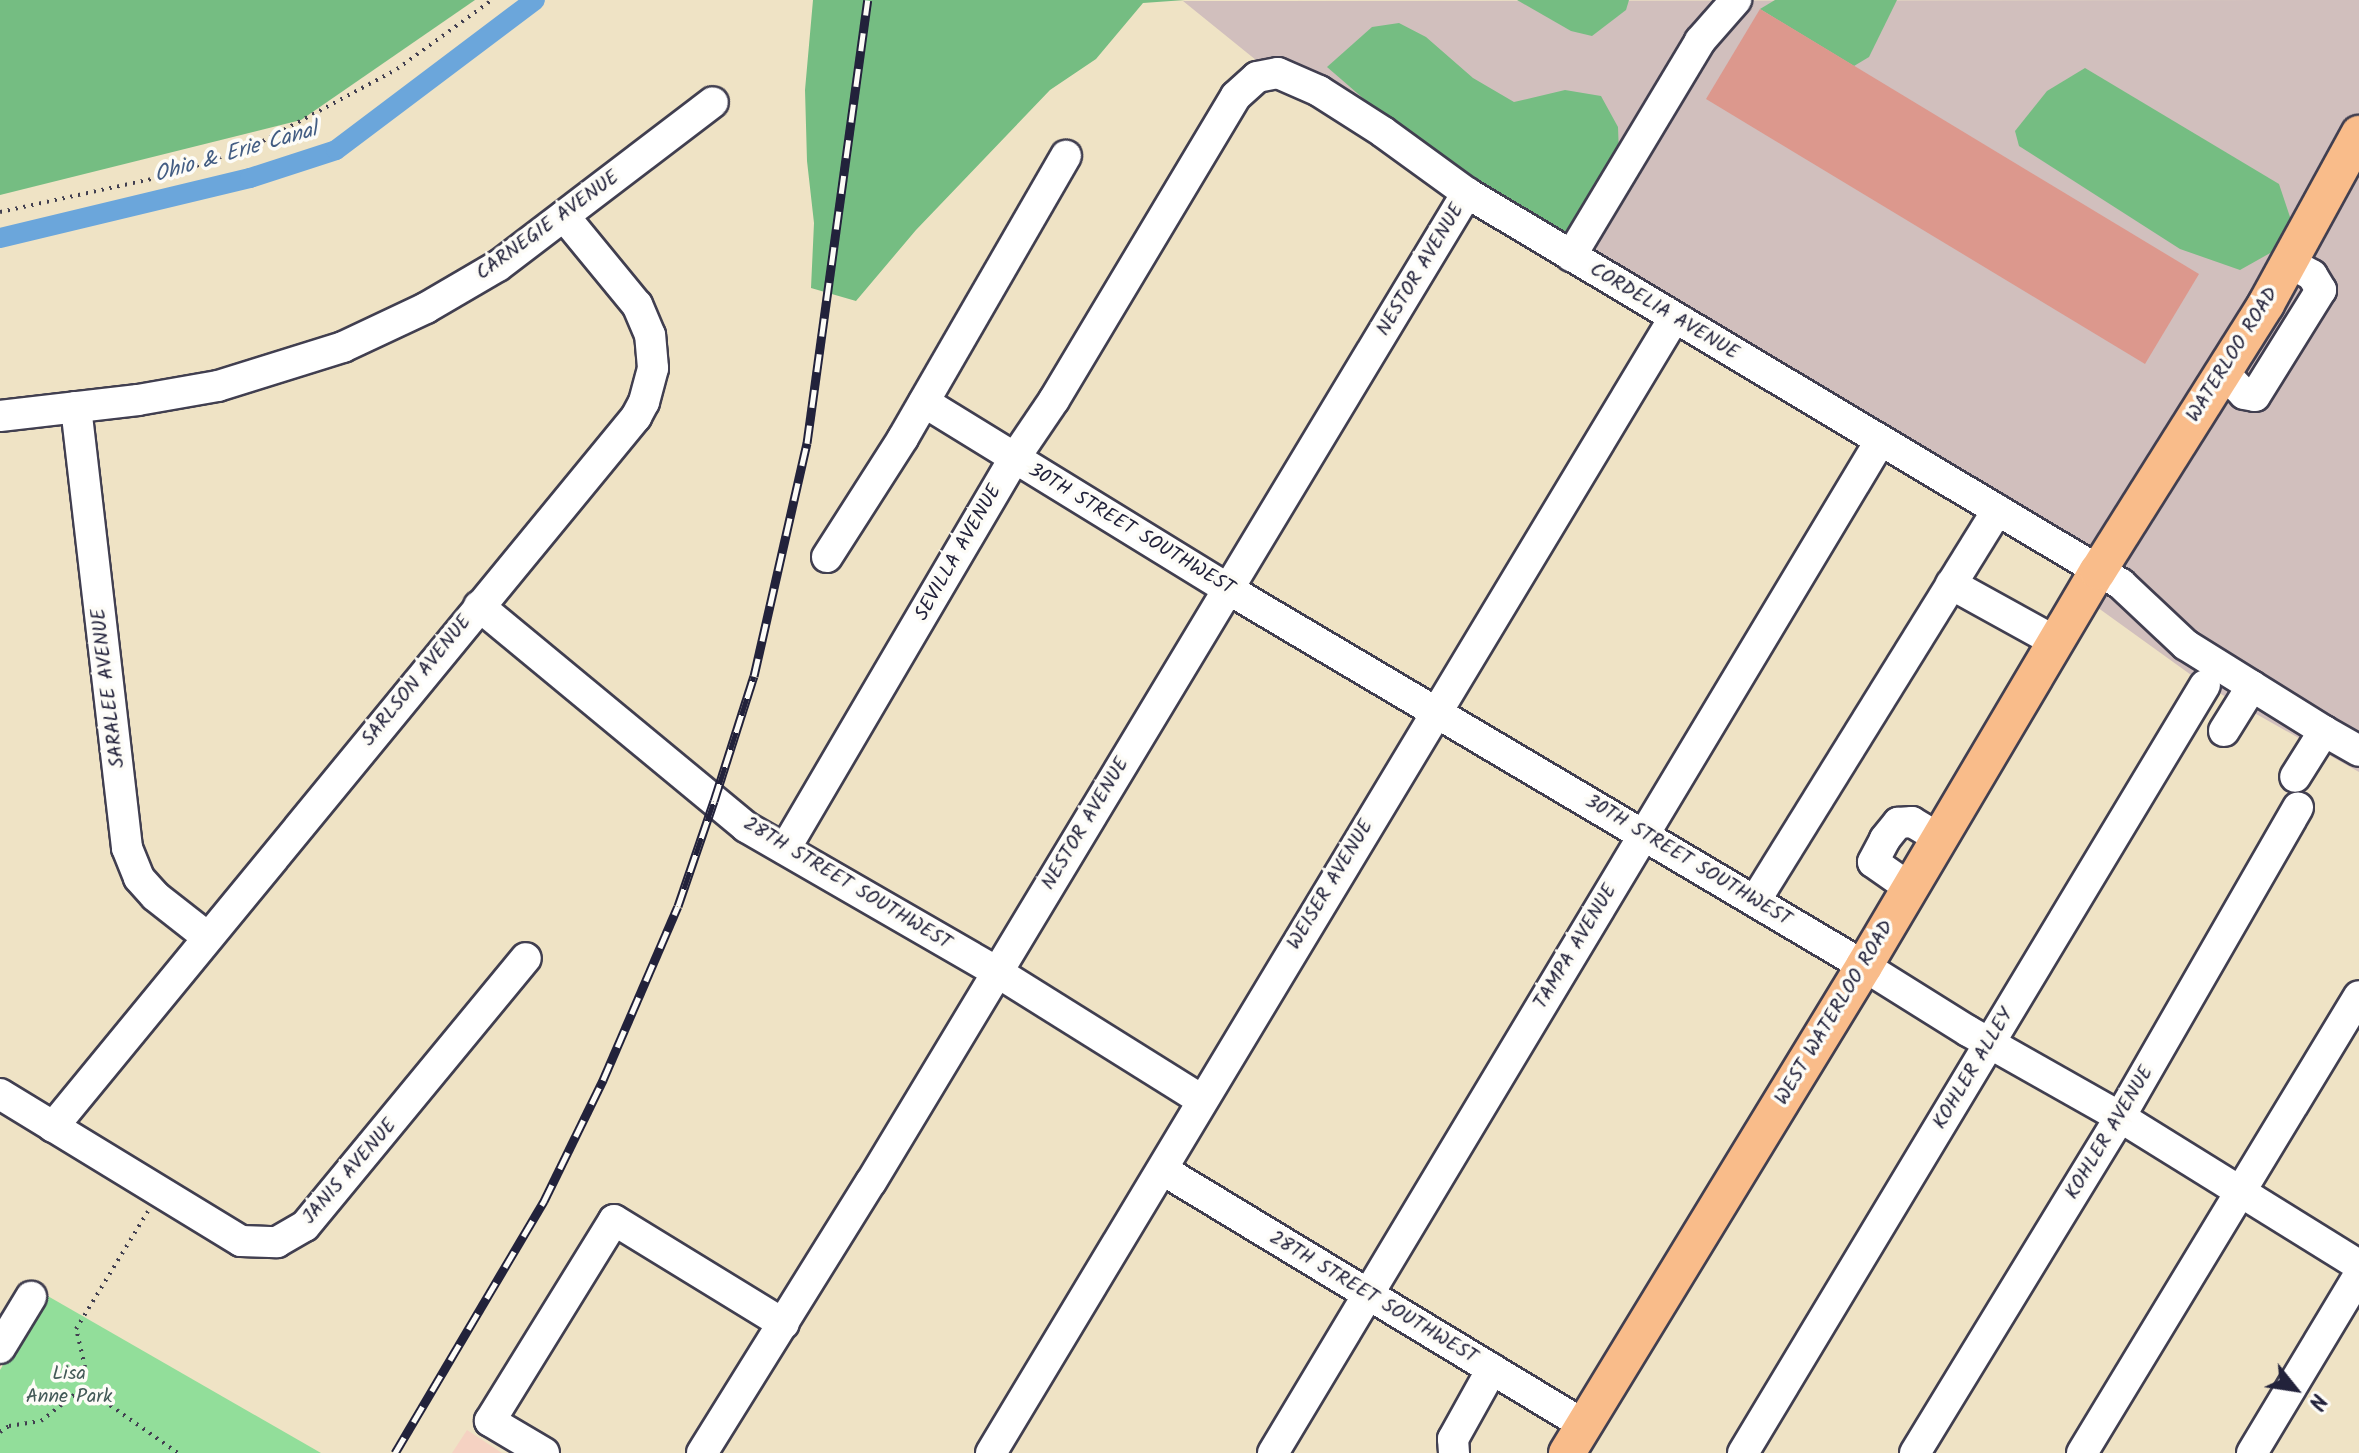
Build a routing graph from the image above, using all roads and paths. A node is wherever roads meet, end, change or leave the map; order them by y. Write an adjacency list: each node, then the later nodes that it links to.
1 (492, 0): 8 (path)
2 (1736, 0): 10 (street)
3 (1236, 96): 7 (street, CORDELIA AVENUE); 16 (street, SEVILLA AVENUE)
4 (713, 102): 9 (street, CARNEGIE AVENUE)
5 (2359, 134): 19 (main road, WATERLOO ROAD)
6 (1066, 156): 12 (street)
7 (1467, 193): 10 (street, CORDELIA AVENUE); 21 (street, NESTOR AVENUE)
8 (0, 212)
9 (564, 216): 13 (street, CARNEGIE AVENUE); 22 (street, SARLSON AVENUE)
10 (1571, 256): 11 (street, CORDELIA AVENUE)
11 (1674, 318): 15 (street, CORDELIA AVENUE); 26 (street, WEISER AVENUE)
12 (924, 402): 16 (street, 30TH STREET SOUTHWEST); 18 (street)
13 (76, 407): 14 (street, CARNEGIE AVENUE); 35 (street, SARALEE AVENUE)
14 (0, 416)
15 (1880, 441): 17 (street, CORDELIA AVENUE); 32 (street, TAMPA AVENUE)
16 (1014, 459): 21 (street, 30TH STREET SOUTHWEST); 33 (street, SEVILLA AVENUE)
17 (1997, 510): 19 (street, CORDELIA AVENUE); 20 (street)
18 (827, 557)
19 (2098, 571): 23 (main road, WEST WATERLOO ROAD); 25 (street, CORDELIA AVENUE)
20 (1951, 584): 23 (street); 34 (street)
21 (1228, 589): 26 (street, 30TH STREET SOUTHWEST); 38 (street, NESTOR AVENUE)
22 (479, 606): 33 (street, 28TH STREET SOUTHWEST); 35 (street, SARLSON AVENUE)
23 (2056, 642): 37 (main road, WEST WATERLOO ROAD)
24 (2205, 685): 40 (street, KOHLER ALLEY)
25 (2252, 686): 27 (street); 28 (street, CORDELIA AVENUE)
26 (1435, 710): 32 (street, 30TH STREET SOUTHWEST); 42 (street, WEISER AVENUE)
27 (2224, 731)
28 (2324, 731): 29 (street, CORDELIA AVENUE); 30 (street)
29 (2359, 751)
30 (2295, 777)
31 (2298, 808): 43 (street, KOHLER AVENUE)
32 (1643, 834): 34 (street, 30TH STREET SOUTHWEST); 50 (street, TAMPA AVENUE)
33 (785, 849): 38 (street, 28TH STREET SOUTHWEST)
34 (1755, 901): 37 (street, 30TH STREET SOUTHWEST)
35 (206, 936): 44 (street, SARLSON AVENUE)
36 (526, 958): 47 (street, JANIS AVENUE)
37 (1864, 966): 40 (street, 30TH STREET SOUTHWEST); 57 (main road, WEST WATERLOO ROAD)
38 (997, 972): 42 (street, 28TH STREET SOUTHWEST); 52 (street, NESTOR AVENUE)
39 (2359, 996): 46 (street)
40 (1990, 1043): 43 (street, 30TH STREET SOUTHWEST); 64 (street, KOHLER ALLEY)
41 (0, 1094): 44 (street, JANIS AVENUE)
42 (1202, 1100): 45 (street, WEISER AVENUE)
43 (2120, 1117): 46 (street, 30TH STREET SOUTHWEST); 65 (street, KOHLER AVENUE)
44 (53, 1127): 47 (street, JANIS AVENUE)
45 (1163, 1170): 50 (street, 28TH STREET SOUTHWEST); 61 (street, WEISER AVENUE)
46 (2241, 1192): 48 (street, 30TH STREET SOUTHWEST); 66 (street)
47 (159, 1193): 55 (path)
48 (2359, 1265)
49 (2359, 1275): 67 (street)
50 (1369, 1295): 54 (street, 28TH STREET SOUTHWEST); 62 (street, TAMPA AVENUE)
51 (31, 1297): 53 (street)
52 (784, 1324): 59 (street); 60 (street, NESTOR AVENUE)
53 (0, 1348)
54 (1492, 1369): 57 (street, 28TH STREET SOUTHWEST); 63 (street)
55 (84, 1387): 56 (path); 58 (path)
56 (0, 1432)
57 (1575, 1439)
58 (178, 1453)
59 (544, 1453)
60 (702, 1453)
61 (991, 1453)
62 (1273, 1453)
63 (1454, 1453)
64 (1743, 1453)
65 (1915, 1453)
66 (2082, 1453)
67 (2252, 1453)

